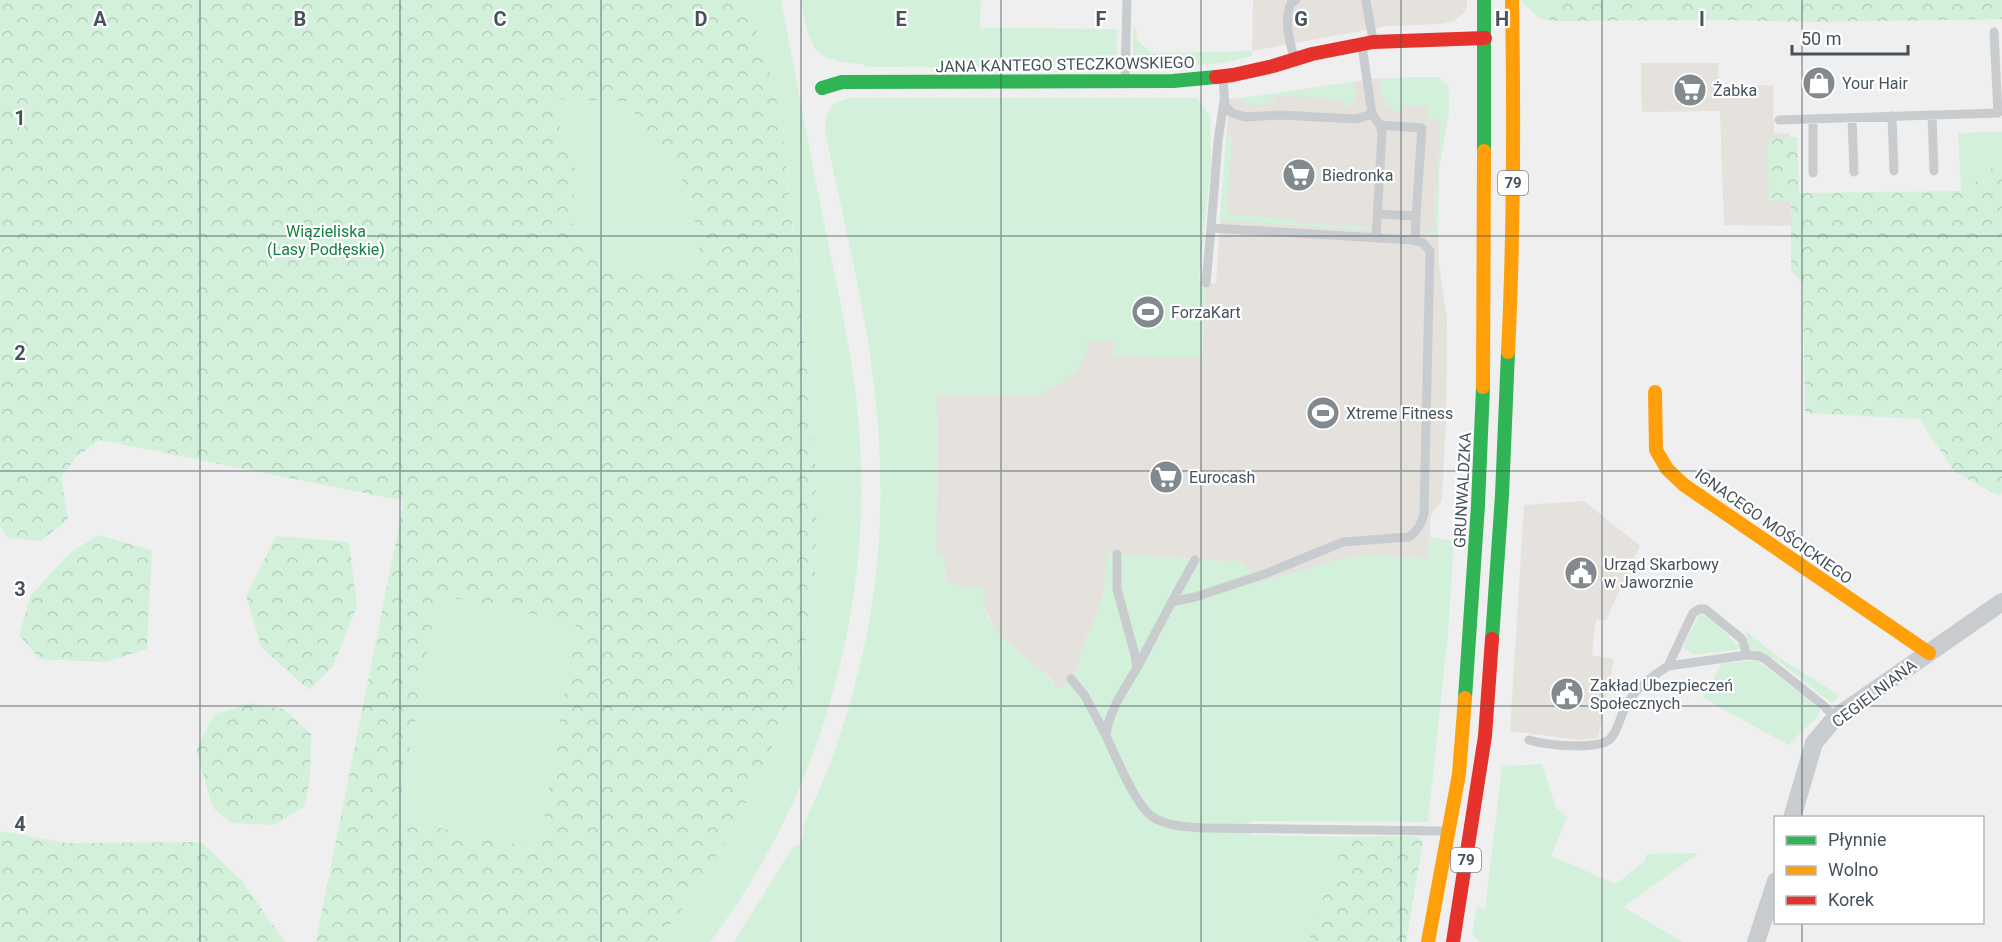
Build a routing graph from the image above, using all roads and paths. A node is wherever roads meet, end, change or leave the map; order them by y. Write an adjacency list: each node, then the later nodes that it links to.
1 (1127, 0): 11 (lane)
2 (1296, 0): 9 (lane)
3 (1366, 0): 8 (lane)
4 (1484, 0): 7 (main road, GRUNWALDZKA / 79)
5 (1512, 0): 48 (main road, 79)
6 (1994, 32): 15 (lane)
7 (1485, 38): 8 (main road, JANA KANTEGO STECZKOWSKIEGO); 45 (main road, GRUNWALDZKA / 79)
8 (1368, 43): 9 (main road, JANA KANTEGO STECZKOWSKIEGO); 14 (lane)
9 (1295, 59): 10 (main road, JANA KANTEGO STECZKOWSKIEGO)
10 (1222, 76): 11 (main road, JANA KANTEGO STECZKOWSKIEGO); 13 (lane)
11 (1125, 81): 12 (main road, JANA KANTEGO STECZKOWSKIEGO)
12 (822, 88)
13 (1224, 101): 14 (lane); 27 (lane)
14 (1372, 114): 20 (lane)
15 (1932, 115): 16 (lane); 22 (lane)
16 (1892, 116): 17 (lane); 21 (lane)
17 (1852, 118): 18 (lane); 24 (lane)
18 (1813, 119): 19 (lane); 23 (lane)
19 (1779, 120)
20 (1380, 125): 25 (lane); 26 (lane)
21 (1894, 171)
22 (1934, 171)
23 (1813, 172)
24 (1854, 172)
25 (1377, 214): 26 (lane); 28 (lane)
26 (1416, 216): 29 (lane)
27 (1211, 228): 28 (lane); 30 (lane)
28 (1376, 238): 29 (lane)
29 (1415, 240): 34 (lane)
30 (1206, 283)
31 (1655, 392): 36 (main road, IGNACEGO MOŚCICKIEGO)
32 (1117, 554): 39 (lane)
33 (1195, 560): 34 (lane)
34 (1171, 602): 39 (lane)
35 (2002, 602): 36 (street, CEGIELNIANA)
36 (1929, 652): 41 (street, CEGIELNIANA)
37 (1748, 655): 38 (lane); 38 (lane); 41 (lane)
38 (1668, 666): 43 (lane)
39 (1137, 668): 42 (lane)
40 (1071, 679): 42 (lane)
41 (1835, 718): 44 (street, CEGIELNIANA)
42 (1106, 736): 45 (lane)
43 (1529, 740)
44 (1793, 816)
45 (1447, 832): 47 (main road, GRUNWALDZKA / 79)
46 (1774, 887): 49 (street)
47 (1429, 942)
48 (1453, 942)
49 (1756, 942)

